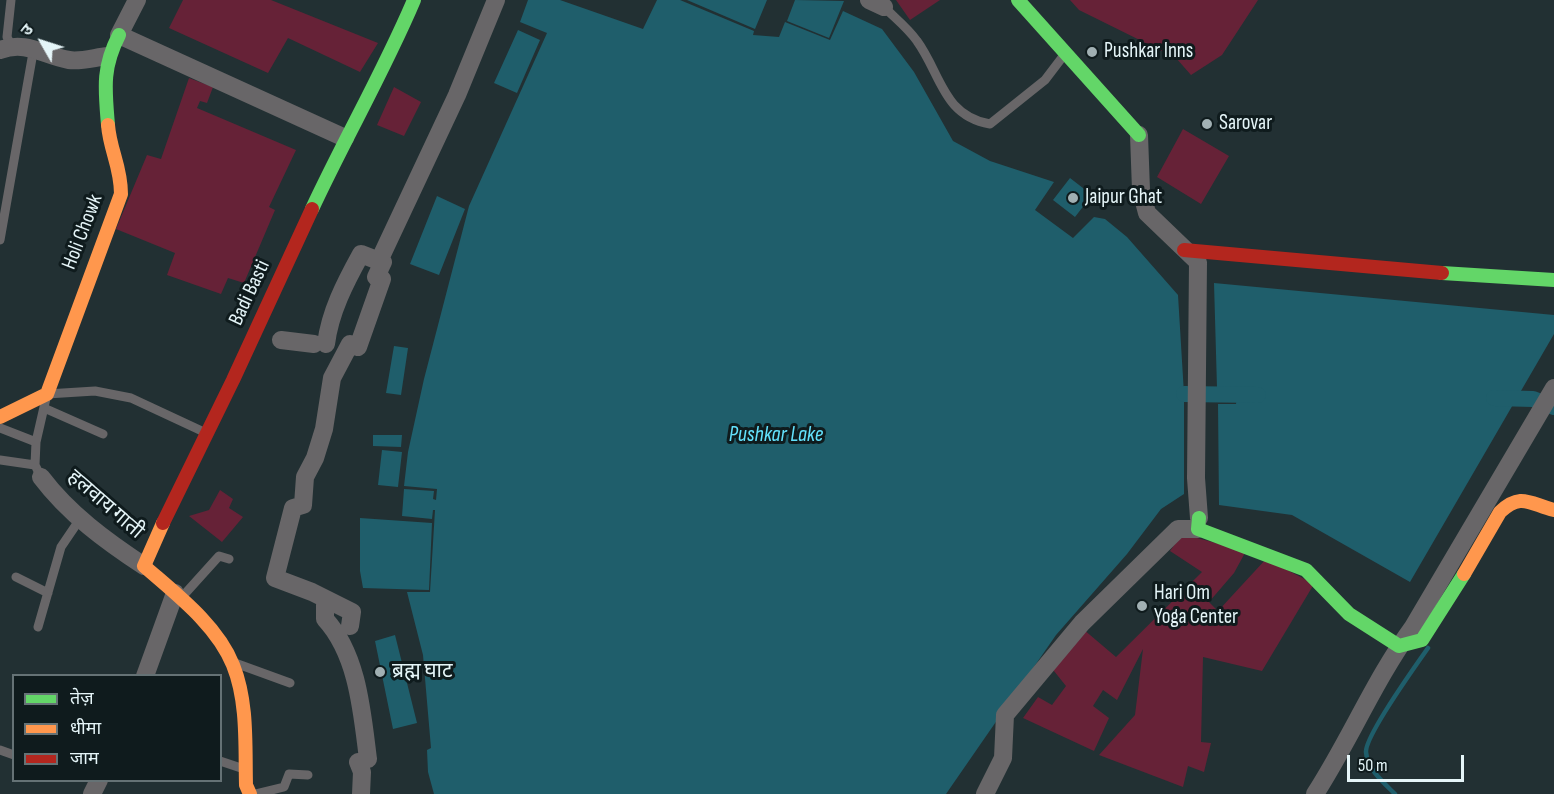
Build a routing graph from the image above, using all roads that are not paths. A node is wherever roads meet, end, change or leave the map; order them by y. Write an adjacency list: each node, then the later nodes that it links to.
1 (11, 0): 8 (lane)
2 (137, 0): 7 (street)
3 (414, 0): 13 (street, Badi Basti)
4 (496, 0): 18 (street)
5 (1018, 0): 10 (street)
6 (877, 4): 10 (lane)
7 (119, 35): 11 (street, Holi Chowk); 13 (street)
8 (6, 47): 9 (street)
9 (34, 47): 11 (street); 14 (lane)
10 (1066, 53): 12 (street)
11 (108, 56): 20 (street, Holi Chowk)
12 (1139, 135): 15 (street)
13 (345, 138): 22 (street, Badi Basti)
14 (0, 240)
15 (1191, 256): 17 (street); 29 (street)
16 (383, 262): 35 (street)
17 (1554, 280)
18 (281, 340)
19 (1554, 388): 38 (street)
20 (46, 401): 21 (street); 22 (lane); 23 (lane); 24 (lane, Holi Chowk)
21 (0, 418): 24 (lane)
22 (206, 433): 31 (street, Badi Basti)
23 (104, 434)
24 (36, 442): 26 (lane)
25 (0, 460): 26 (lane)
26 (38, 471): 28 (street, हलवाय गाती)
27 (1554, 510): 38 (street)
28 (80, 519): 31 (street, हलवाय गाती); 33 (lane)
29 (1199, 524): 38 (street); 48 (street)
30 (229, 559): 34 (lane)
31 (144, 566): 34 (street)
32 (16, 577): 33 (lane)
33 (48, 593): 37 (lane)
34 (178, 596): 39 (street); 40 (street)
35 (325, 599): 36 (street); 47 (street)
36 (350, 626)
37 (38, 627)
38 (1399, 646): 49 (street)
39 (230, 661): 41 (lane); 43 (street)
40 (145, 674)
41 (290, 683)
42 (222, 762): 43 (lane)
43 (245, 769): 45 (street)
44 (308, 775): 46 (lane)
45 (250, 794)
46 (255, 794)
47 (361, 794)
48 (985, 794)
49 (1315, 794)

